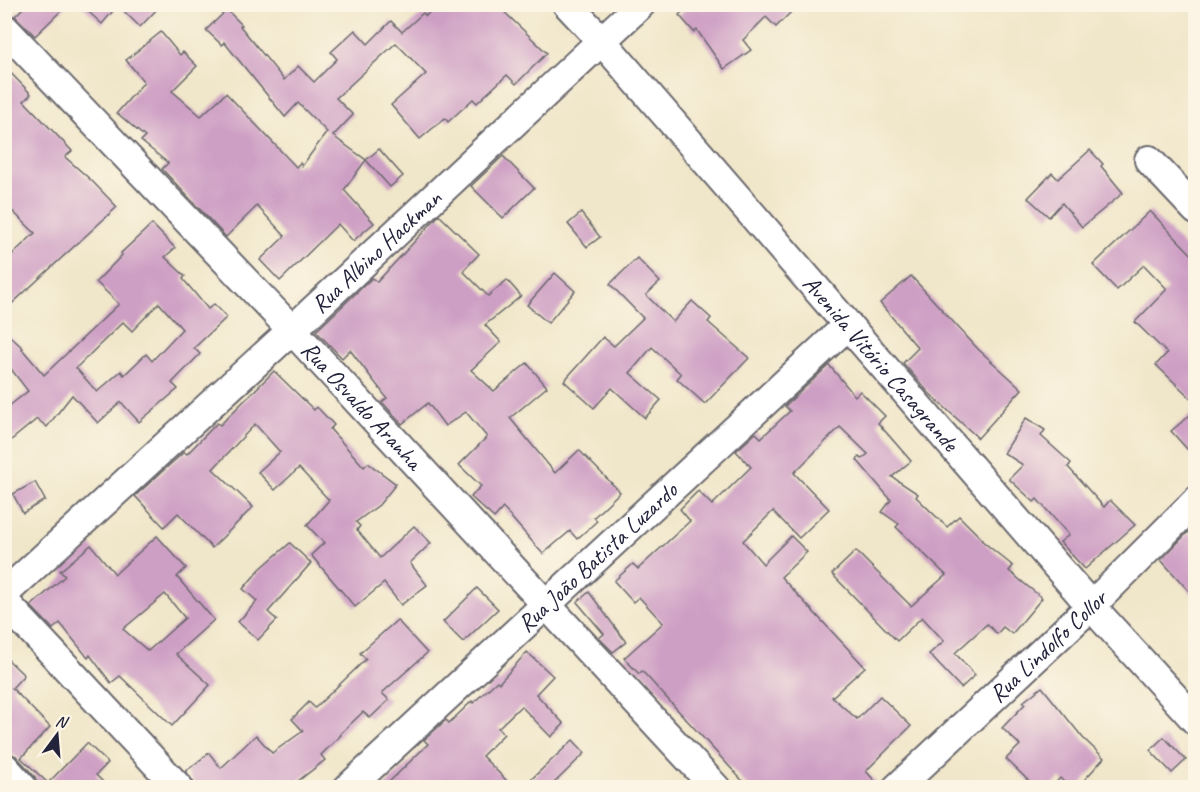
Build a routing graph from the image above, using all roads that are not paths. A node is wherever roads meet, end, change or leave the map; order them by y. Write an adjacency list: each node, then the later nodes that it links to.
1 (567, 4): 4 (street, Avenida Vitório Casagrande)
2 (641, 4): 4 (street, Rua Albino Hackman)
3 (7, 35): 8 (street, Rua Osvaldo Aranha)
4 (601, 40): 7 (street, Avenida Vitório Casagrande); 8 (street, Rua Albino Hackman)
5 (1149, 160): 6 (street)
6 (1196, 210)
7 (848, 325): 12 (street, Rua João Batista Luzardo); 13 (street, Avenida Vitório Casagrande)
8 (292, 330): 10 (street, Rua Albino Hackman); 12 (street, Rua Osvaldo Aranha)
9 (1196, 501): 13 (street, Rua Lindolfo Collor)
10 (4, 594)
11 (4, 601): 17 (street)
12 (546, 603): 18 (street, Rua João Batista Luzardo); 19 (street, Rua Osvaldo Aranha)
13 (1091, 606): 14 (street, Avenida Vitório Casagrande); 20 (street, Rua Lindolfo Collor)
14 (1196, 721)
15 (4, 767): 16 (street)
16 (23, 788)
17 (179, 788)
18 (348, 788)
19 (716, 788)
20 (897, 788)

